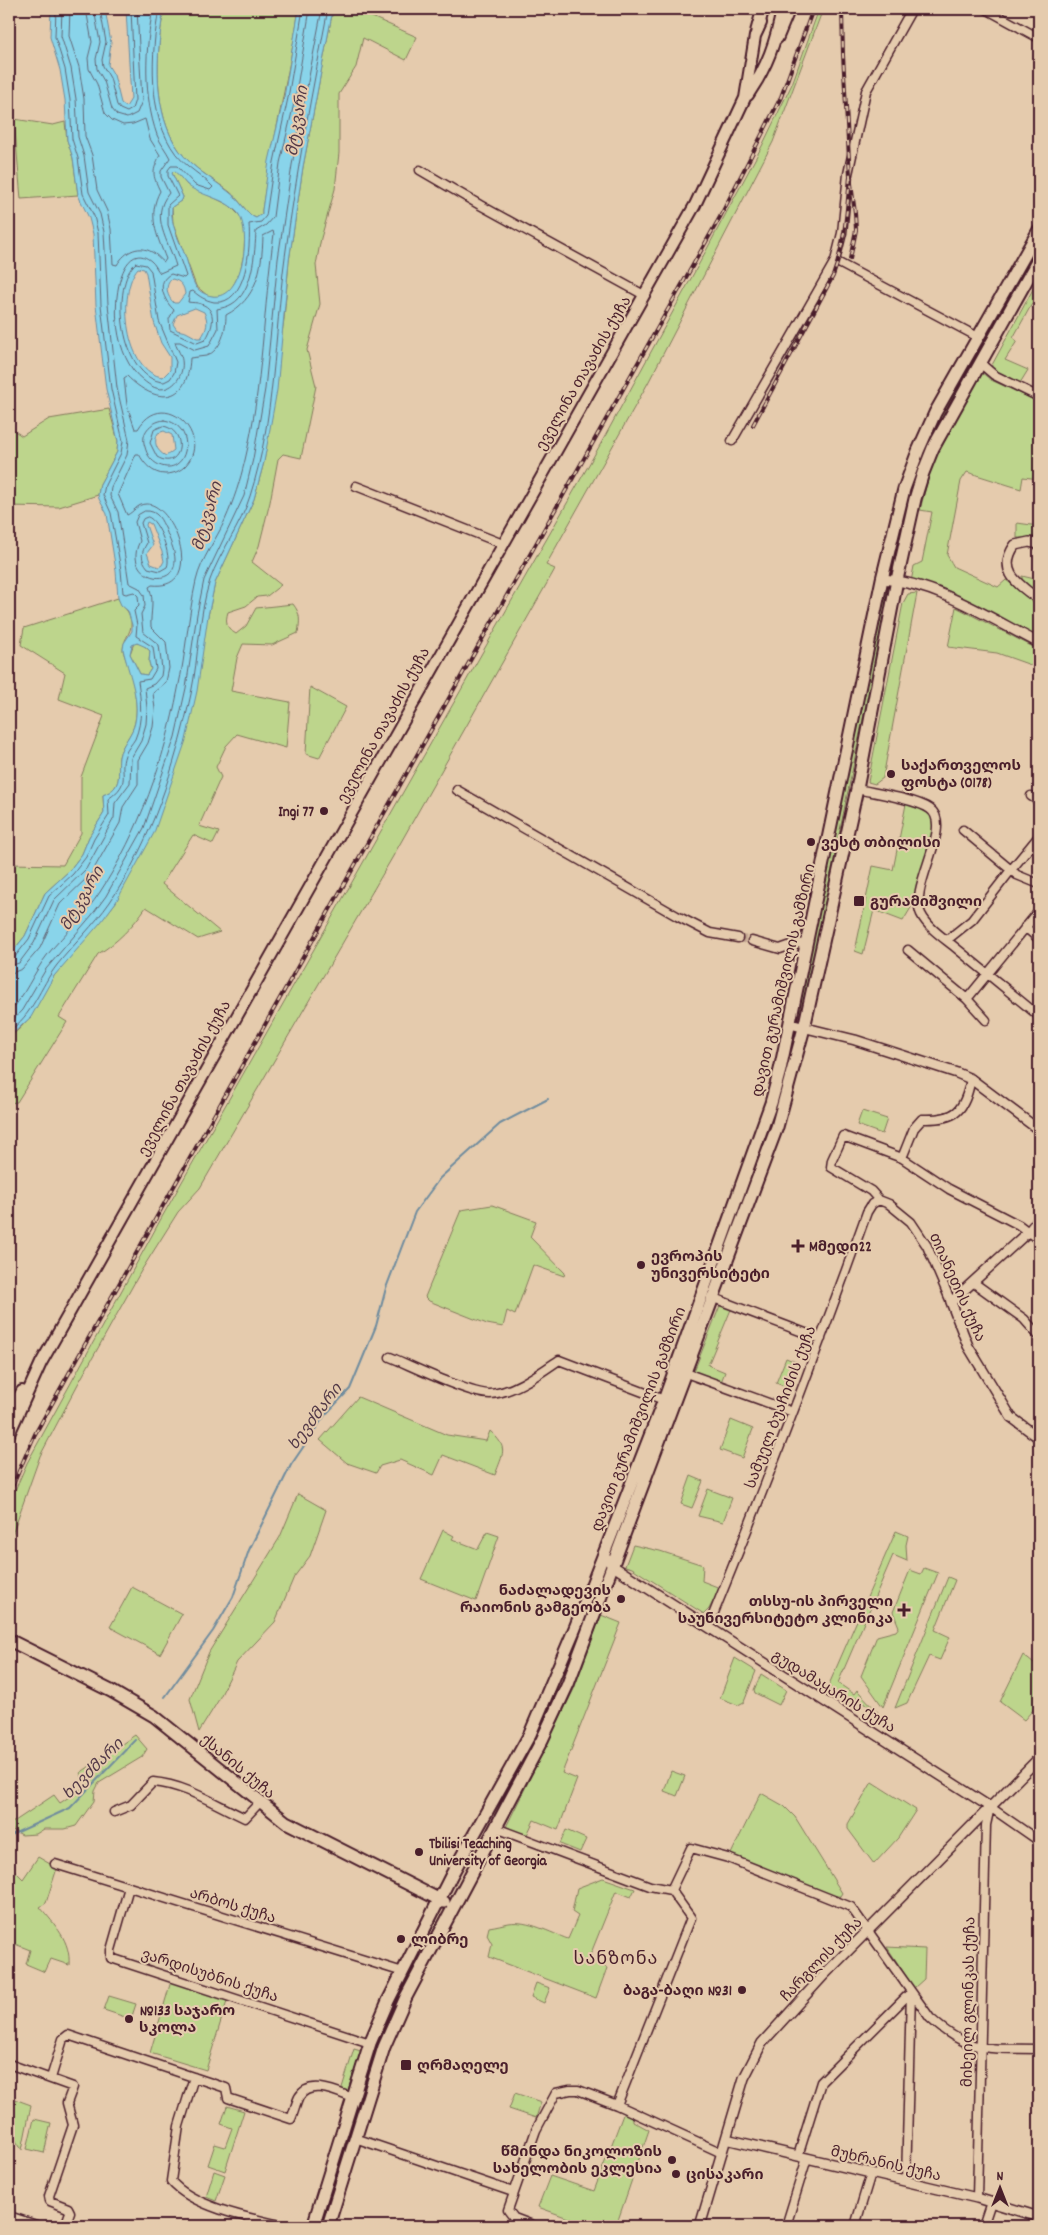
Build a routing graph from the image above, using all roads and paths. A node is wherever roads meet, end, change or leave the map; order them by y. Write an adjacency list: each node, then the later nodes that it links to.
1 (763, 9): 7 (main road)
2 (768, 9): 7 (main road, ეველინა თავაძის ქუჩა)
3 (782, 9): 8 (main road, ეველინა თავაძის ქუჩა)
4 (789, 9): 8 (main road)
5 (912, 9): 16 (street)
6 (986, 9): 9 (street)
7 (757, 30): 10 (main road, ეველინა თავაძის ქუჩა)
8 (777, 38): 11 (main road, ეველინა თავაძის ქუჩა)
9 (1039, 38)
10 (753, 49): 11 (main road); 12 (main road, ეველინა თავაძის ქუჩა)
11 (771, 54): 12 (main road, ეველინა თავაძის ქუჩა)
12 (745, 98): 17 (main road, ეველინა თავაძის ქუჩა)
13 (420, 170): 17 (street)
14 (1039, 230): 18 (main road, დავით გურამიშვილის გამზირი)
15 (1039, 258): 19 (main road, დავით გურამიშვილის გამზირი)
16 (835, 261): 18 (street); 21 (street)
17 (644, 295): 23 (main road, ეველინა თავაძის ქუჩა)
18 (978, 337): 25 (main road, დავით გურამიშვილის გამზირი)
19 (980, 363): 20 (street); 26 (main road, დავით გურამიშვილის გამზირი)
20 (1039, 397)
21 (732, 441)
22 (356, 486): 23 (street)
23 (503, 544): 65 (main road, ეველინა თავაძის ქუჩა)
24 (1039, 544): 27 (street)
25 (882, 579): 26 (street); 43 (main road, დავით გურამიშვილის გამზირი)
26 (897, 580): 28 (street); 29 (main road, დავით გურამიშვილის გამზირი)
27 (1039, 600)
28 (1039, 643)
29 (856, 789): 41 (street); 50 (main road, დავით გურამიშვილის გამზირი)
30 (457, 790): 39 (street)
31 (1031, 796): 32 (street)
32 (1039, 801)
33 (963, 830): 35 (street)
34 (1039, 836): 35 (street)
35 (1011, 870): 36 (street); 41 (street)
36 (1039, 884)
37 (1039, 911): 38 (street)
38 (1025, 927): 40 (street); 45 (street)
39 (738, 938)
40 (1039, 938)
41 (947, 940): 45 (street)
42 (752, 941): 43 (street)
43 (807, 945): 49 (main road, დავით გურამიშვილის გამზირი)
44 (908, 950): 46 (street)
45 (987, 974): 46 (street); 47 (street)
46 (967, 999): 48 (street)
47 (1039, 1016)
48 (986, 1020)
49 (790, 1024): 50 (street); 59 (main road, დავით გურამიშვილის გამზირი)
50 (804, 1028): 51 (street); 60 (main road, დავით გურამიშვილის გამზირი)
51 (971, 1079): 52 (street); 53 (street)
52 (1039, 1130)
53 (902, 1158): 54 (street, თიანეთის ქუჩა); 56 (street)
54 (879, 1200): 61 (street, თიანეთის ქუჩა); 63 (street, სამუელ ბუაჩიძის ქუჩა)
55 (1039, 1219): 56 (street)
56 (1029, 1231): 57 (street); 58 (street)
57 (1039, 1240)
58 (974, 1283): 61 (street); 62 (street)
59 (702, 1294): 60 (street); 67 (main road, დავით გურამიშვილის გამზირი)
60 (714, 1298): 63 (street); 66 (main road, დავით გურამიშვილის გამზირი)
61 (951, 1302): 71 (street, თიანეთის ქუჩა)
62 (1039, 1336)
63 (821, 1339): 68 (street, სამუელ ბუაჩიძის ქუჩა)
64 (390, 1357): 67 (street)
65 (41, 1364): 69 (main road, ეველინა თავაძის ქუჩა); 70 (main road, ეველინა თავაძის ქუჩა)
66 (686, 1372): 68 (street); 73 (main road, დავით გურამიშვილის გამზირი)
67 (664, 1400): 72 (main road, დავით გურამიშვილის გამზირი)
68 (793, 1412): 74 (street, სამუელ ბუაჩიძის ქუჩა)
69 (9, 1415)
70 (9, 1434)
71 (1039, 1438)
72 (601, 1560): 73 (street, გუდამაყარის ქუჩა); 85 (main road, დავით გურამიშვილის გამზირი)
73 (613, 1566): 74 (street, გუდამაყარის ქუჩა); 80 (main road, დავით გურამიშვილის გამზირი)
74 (706, 1625): 78 (street, გუდამაყარის ქუჩა)
75 (9, 1640): 77 (main road, ქსანის ქუჩა)
76 (1039, 1758): 78 (street, ჩარგლის ქუჩა)
77 (259, 1802): 79 (street); 85 (main road, ქსანის ქუჩა)
78 (990, 1807): 81 (street, გუდამაყარის ქუჩა); 87 (street, ჩარგლის ქუჩა); 92 (street, მიხეილ გლინკას ქუჩა)
79 (114, 1812)
80 (496, 1828): 84 (street); 86 (main road, დავით გურამიშვილის გამზირი)
81 (1039, 1841)
82 (55, 1864): 83 (street, არბოს ქუჩა)
83 (129, 1887): 88 (street, არბოს ქუჩა); 91 (street, ვარდისუბნის ქუჩა)
84 (671, 1890): 87 (street); 99 (street)
85 (439, 1899): 86 (main road, ქსანის ქუჩა); 88 (main road, დავით გურამიშვილის გამზირი)
86 (454, 1906): 90 (main road, დავით გურამიშვილის გამზირი)
87 (869, 1929): 89 (street); 101 (street, ჩარგლის ქუჩა)
88 (403, 1972): 91 (main road, დავით გურამიშვილის გამზირი)
89 (911, 1992): 92 (street); 103 (street); 105 (street)
90 (387, 2039): 91 (main road); 94 (main road, დავით გურამიშვილის გამზირი)
91 (371, 2043): 94 (main road); 98 (main road, დავით გურამიშვილის გამზირი)
92 (980, 2047): 93 (street); 107 (street, მიხეილ გლინკას ქუჩა)
93 (1039, 2049)
94 (380, 2058): 100 (main road, დავით გურამიშვილის გამზირი)
95 (9, 2064): 97 (street)
96 (194, 2077): 97 (street); 98 (street); 113 (street)
97 (51, 2078): 112 (street)
98 (353, 2098): 114 (main road, დავით გურამიშვილის გამზირი)
99 (617, 2105): 102 (street); 106 (street)
100 (355, 2138): 106 (street); 115 (main road, დავით გურამიშვილის გამზირი)
101 (726, 2139): 102 (street, ჩარგლის ქუჩა); 103 (street, მუხრანის ქუჩა)
102 (722, 2153): 117 (street, ჩარგლის ქუჩა)
103 (803, 2157): 104 (street, მუხრანის ქუჩა); 118 (street)
104 (871, 2173): 105 (street, მუხრანის ქუჩა); 119 (street)
105 (906, 2181): 107 (street, მუხრანის ქუჩა)
106 (514, 2192): 116 (street)
107 (977, 2198): 108 (street, მუხრანის ქუჩა)
108 (991, 2202): 110 (street, მუხრანის ქუჩა); 120 (street)
109 (9, 2216): 111 (street)
110 (1039, 2217)
111 (39, 2226)
112 (65, 2226)
113 (285, 2226)
114 (313, 2226)
115 (328, 2226)
116 (535, 2226)
117 (700, 2226)
118 (786, 2226)
119 (855, 2226)
120 (983, 2226)

